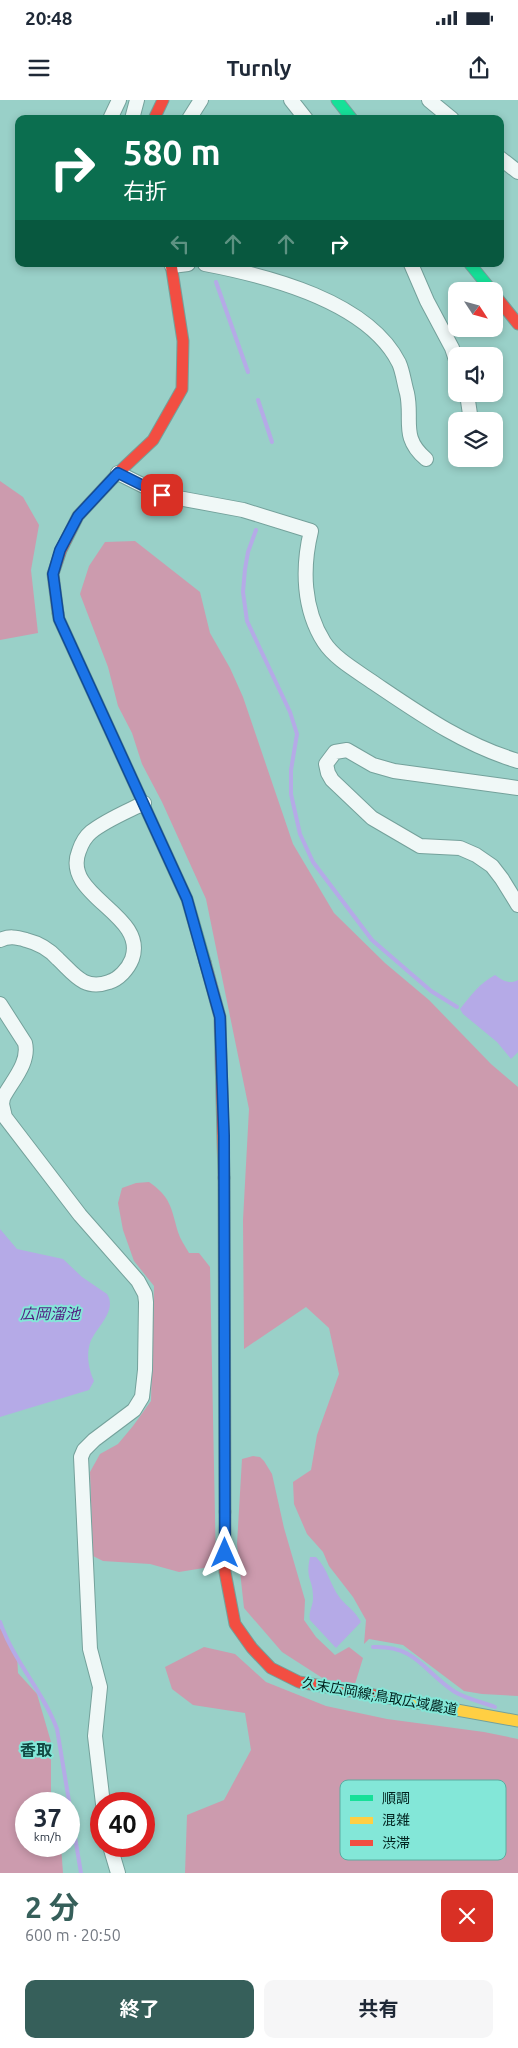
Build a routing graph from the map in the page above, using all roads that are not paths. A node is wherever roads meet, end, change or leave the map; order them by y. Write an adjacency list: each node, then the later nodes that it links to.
1 (119, 100): 8 (street)
2 (137, 100): 9 (street)
3 (163, 100): 10 (street)
4 (201, 100): 11 (street)
5 (292, 100): 12 (street)
6 (337, 100): 13 (street)
7 (429, 100): 14 (street)
8 (112, 115)
9 (133, 115)
10 (156, 115)
11 (192, 115)
12 (303, 115)
13 (349, 115)
14 (447, 115)
15 (504, 161): 16 (street)
16 (518, 172)
17 (172, 267): 26 (street, 久末広岡線;鳥取広域農道)
18 (218, 267): 25 (street)
19 (412, 267): 24 (street)
20 (472, 267): 21 (street)
21 (485, 282)
22 (503, 305): 23 (street)
23 (518, 324)
24 (451, 347)
25 (426, 459)
26 (118, 473): 27 (street); 29 (street, 久末広岡線;鳥取広域農道)
27 (518, 761)
28 (518, 788): 30 (street)
29 (144, 804): 31 (street); 33 (street, 久末広岡線;鳥取広域農道)
30 (518, 905)
31 (0, 940)
32 (0, 1004): 34 (street)
33 (518, 1721)
34 (102, 1792)
35 (113, 1857): 36 (street)
36 (118, 1873)

